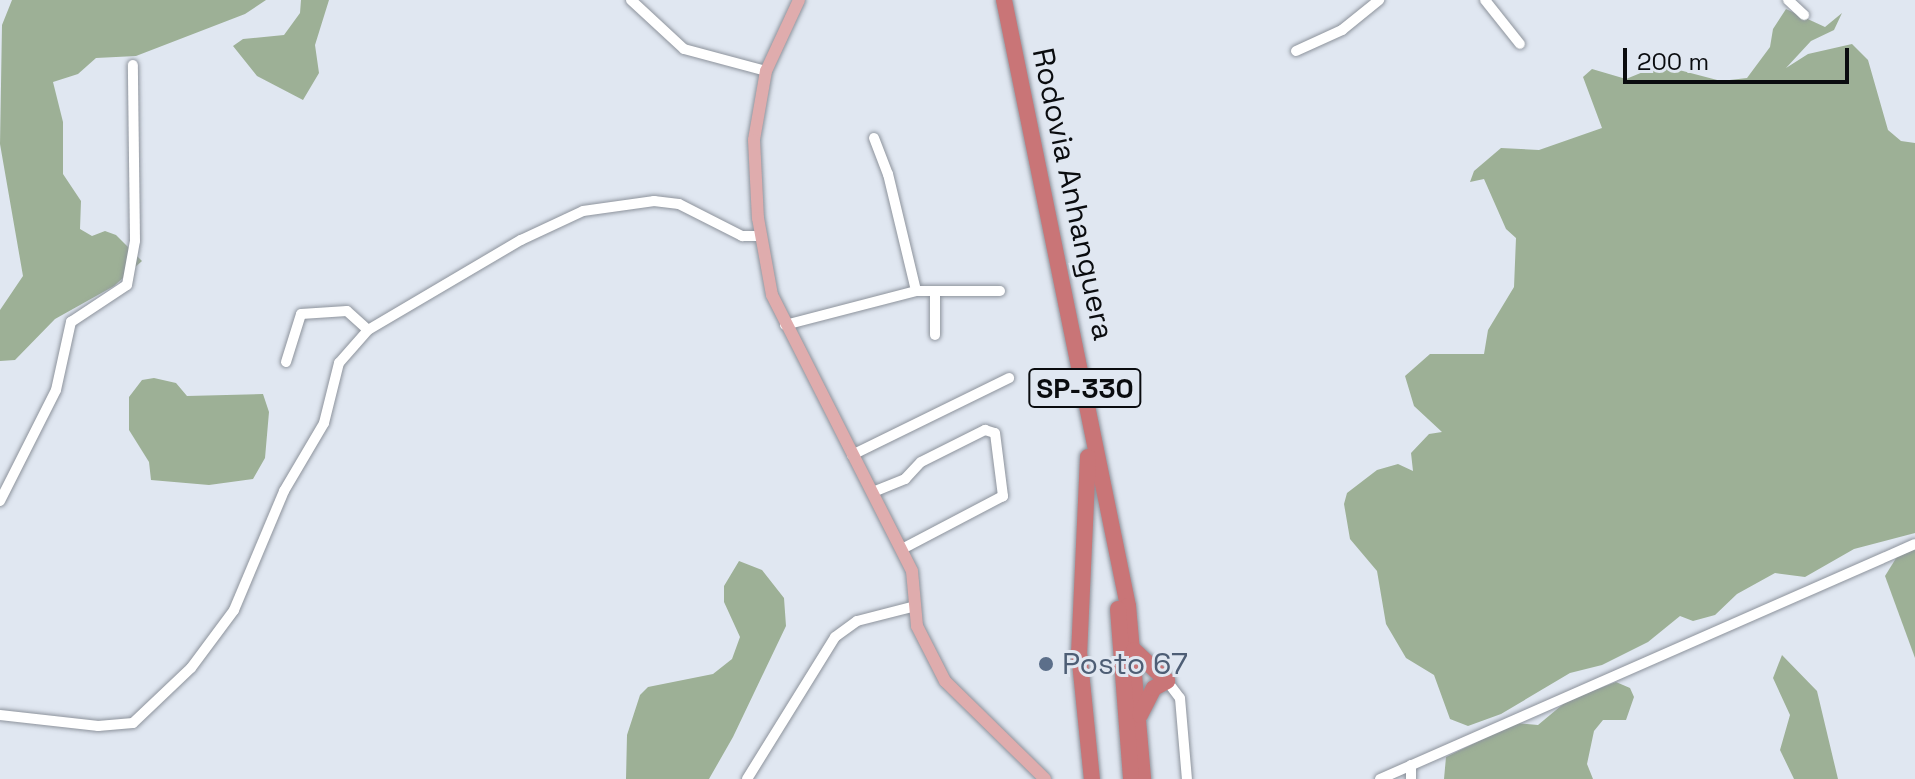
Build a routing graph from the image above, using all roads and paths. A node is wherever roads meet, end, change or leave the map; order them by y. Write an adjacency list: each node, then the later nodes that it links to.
1 (631, 0): 12 (street)
2 (799, 0): 12 (main road)
3 (993, 0): 24 (highway, Rodovia Anhanguera / SP-330)
4 (1004, 0): 30 (highway, Rodovia Anhanguera / SP-330)
5 (1379, 0): 10 (street)
6 (1485, 0): 9 (street)
7 (1788, 0): 8 (street)
8 (1804, 15)
9 (1520, 44)
10 (1296, 51)
11 (133, 65): 26 (street)
12 (766, 71): 14 (main road)
13 (874, 138): 15 (street)
14 (761, 236): 18 (main road); 19 (street)
15 (916, 291): 16 (street); 18 (street)
16 (935, 291): 17 (street); 20 (street)
17 (1000, 291)
18 (785, 325): 23 (main road)
19 (368, 330): 21 (street); 32 (street)
20 (935, 335)
21 (286, 362)
22 (1009, 378): 23 (street)
23 (852, 455): 25 (main road)
24 (1088, 457): 37 (highway); 38 (highway, Rodovia Anhanguera / SP-330)
25 (873, 492): 28 (main road); 28 (street)
26 (0, 501)
27 (1915, 544): 34 (street)
28 (902, 549): 29 (main road)
29 (912, 607): 35 (street); 36 (main road)
30 (1134, 650): 31 (highway); 33 (highway, Rodovia Anhanguera / SP-330)
31 (1167, 681): 33 (highway); 40 (street)
32 (0, 715)
33 (1140, 715): 39 (highway, Rodovia Anhanguera / SP-330)
34 (1411, 765): 41 (street); 42 (street)
35 (747, 779)
36 (1045, 779)
37 (1092, 779)
38 (1131, 779)
39 (1143, 779)
40 (1187, 779)
41 (1380, 779)
42 (1411, 779)

